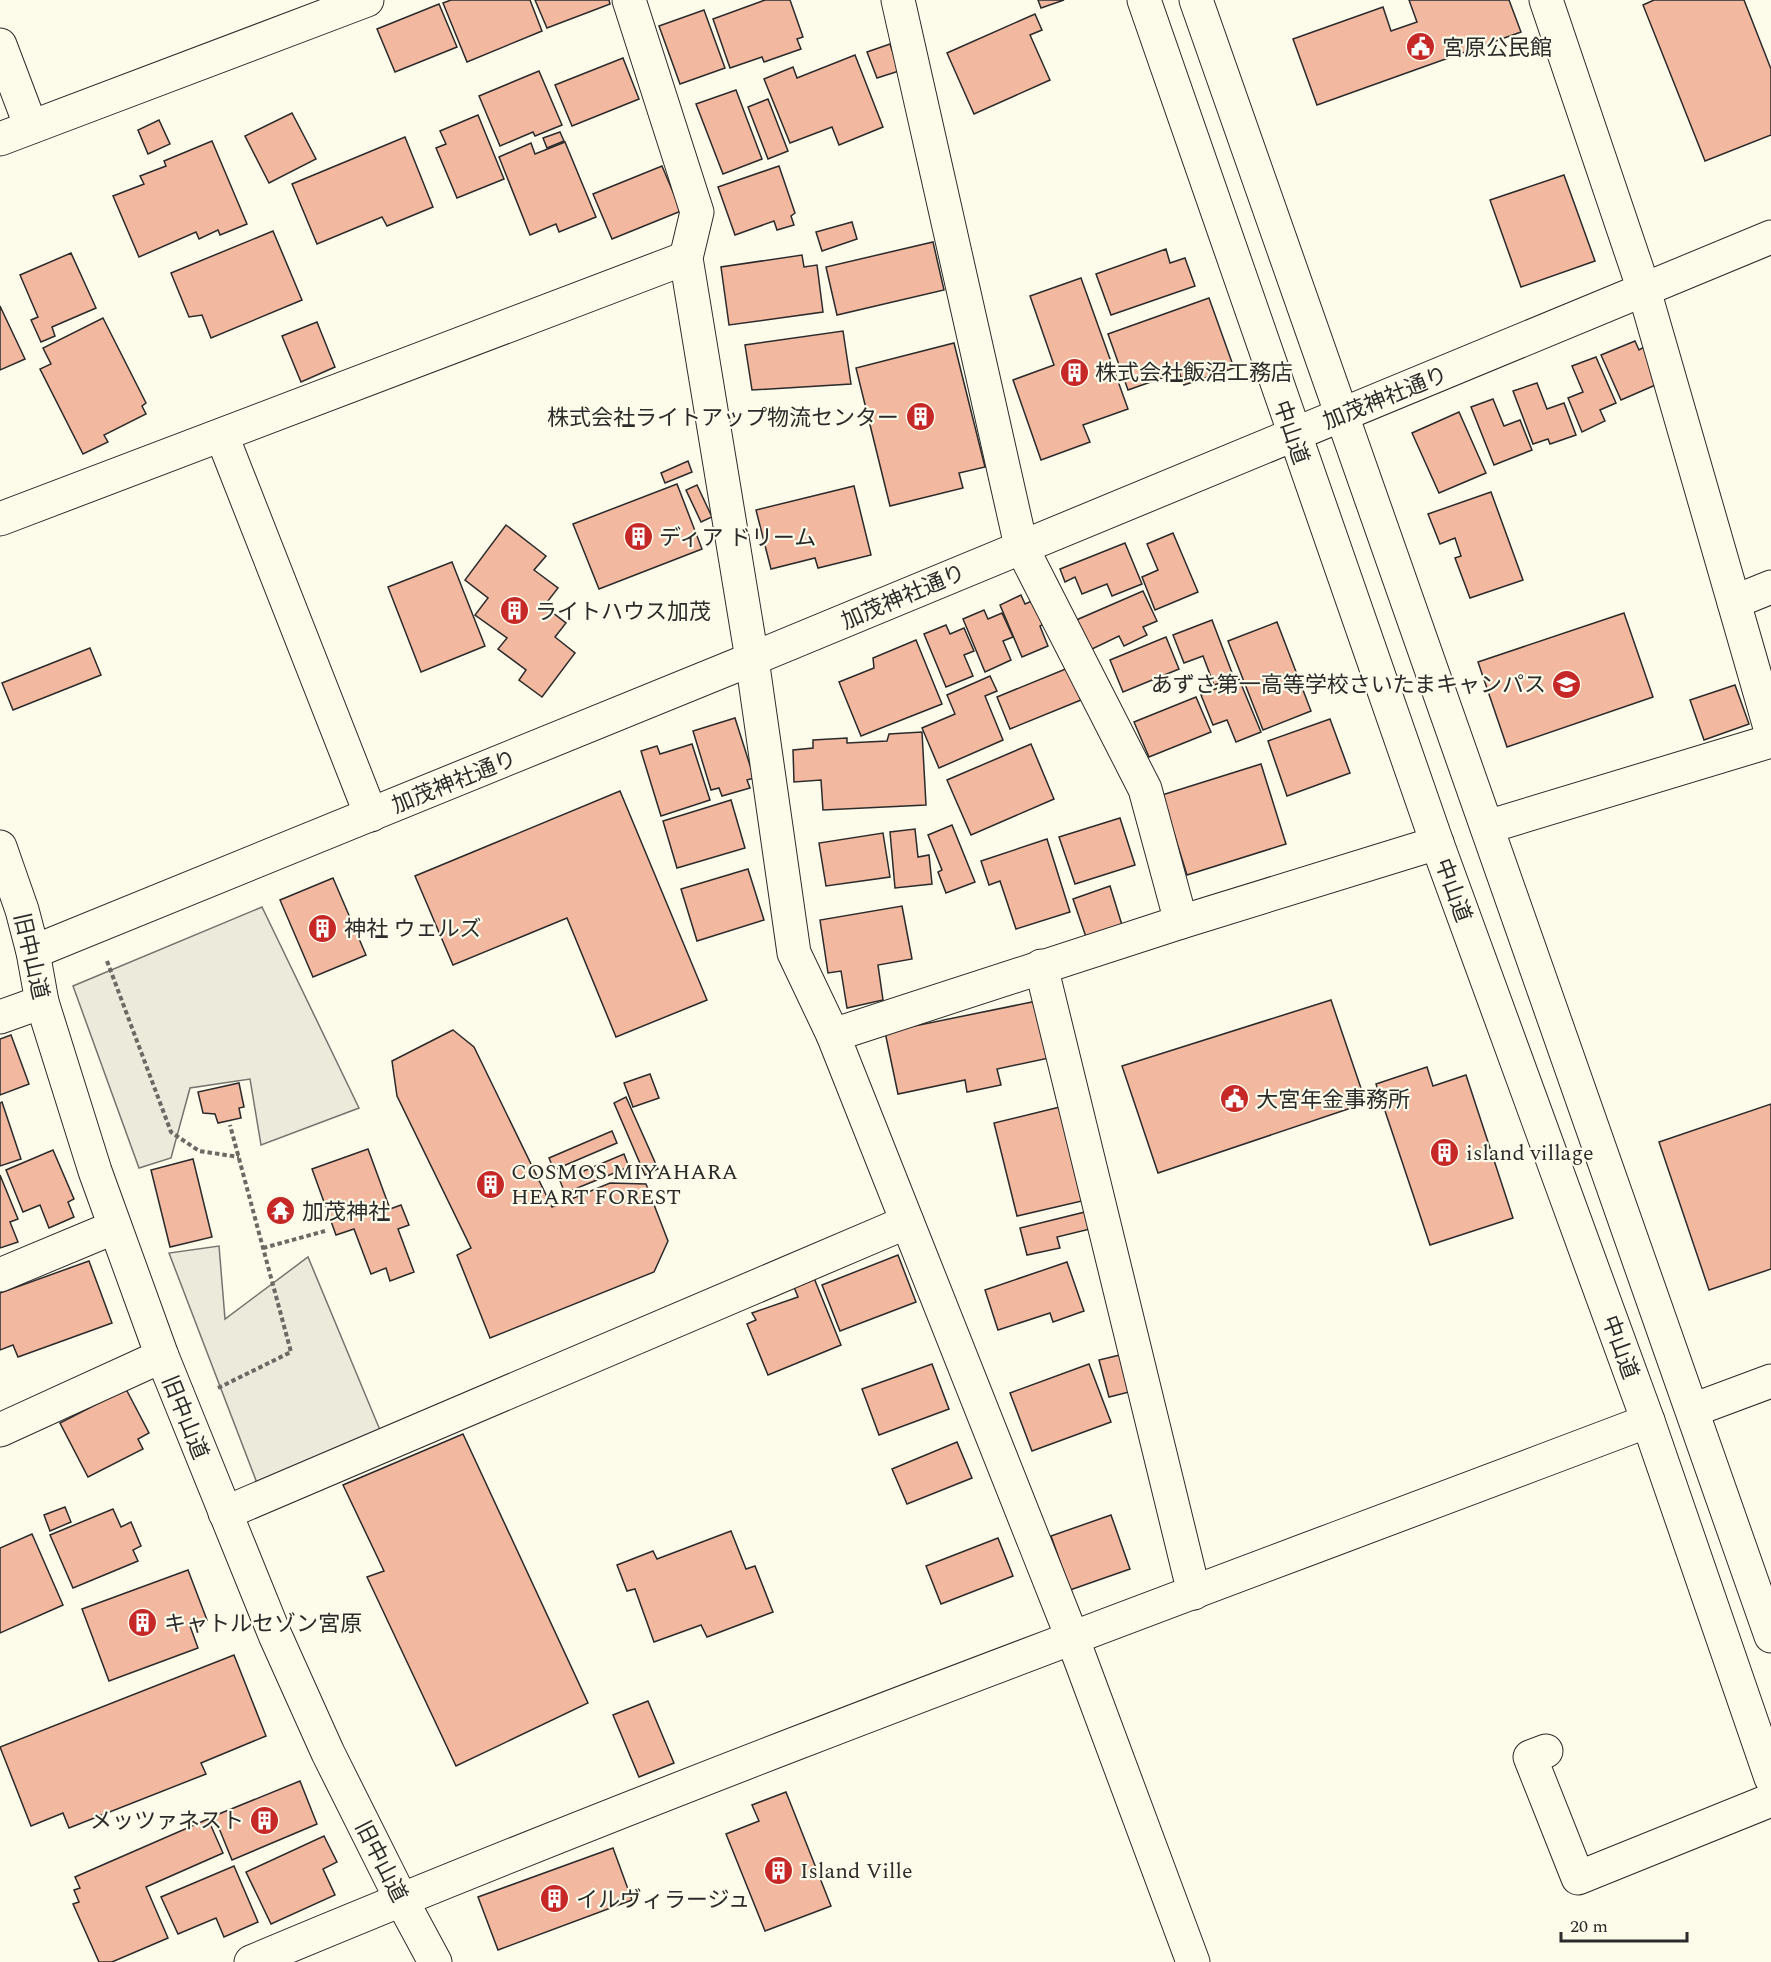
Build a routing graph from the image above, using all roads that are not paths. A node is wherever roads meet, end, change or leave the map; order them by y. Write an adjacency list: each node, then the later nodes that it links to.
1 (368, 0): 7 (main road)
2 (629, 0): 12 (main road)
3 (898, 0): 18 (main road)
4 (1144, 0): 15 (main road, 中山道)
5 (1196, 0): 14 (main road, 中山道)
6 (1546, 0): 13 (main road)
7 (293, 13): 9 (main road)
8 (0, 45): 9 (main road)
9 (31, 127): 10 (main road)
10 (0, 139)
11 (1771, 237): 13 (main road, 加茂神社通り)
12 (686, 258): 16 (main road); 21 (main road)
13 (1644, 290): 14 (main road, 加茂神社通り); 20 (main road)
14 (1341, 415): 15 (main road, 加茂神社通り); 25 (main road, 中山道)
15 (1293, 435): 18 (main road, 加茂神社通り); 26 (main road, 中山道)
16 (222, 436): 17 (main road); 24 (main road)
17 (0, 519)
18 (1021, 546): 21 (main road, 加茂神社通り); 28 (main road)
19 (1771, 587): 20 (main road)
20 (1734, 602): 22 (main road)
21 (752, 659): 24 (main road, 加茂神社通り); 33 (main road)
22 (1771, 731)
23 (1771, 741): 25 (main road)
24 (371, 815): 29 (main road, 加茂神社通り)
25 (1487, 827): 39 (main road, 中山道)
26 (1437, 843): 28 (main road); 40 (main road, 中山道)
27 (0, 847): 29 (main road, 旧中山道)
28 (1181, 922): 30 (main road)
29 (33, 952): 31 (main road, 旧中山道)
30 (1041, 966): 33 (main road); 43 (main road)
31 (42, 1002): 32 (main road); 35 (main road, 旧中山道)
32 (0, 1017)
33 (833, 1035): 34 (main road)
34 (907, 1222): 42 (main road); 45 (main road)
35 (115, 1227): 36 (main road); 37 (main road, 旧中山道)
36 (0, 1275)
37 (162, 1356): 41 (main road); 42 (main road, 旧中山道)
38 (1771, 1381): 39 (main road)
39 (1693, 1410): 44 (main road, 中山道)
40 (1648, 1421): 43 (main road); 47 (main road, 中山道)
41 (0, 1430)
42 (225, 1513): 49 (main road, 旧中山道)
43 (1194, 1593): 45 (main road)
44 (1771, 1636)
45 (1072, 1637): 49 (main road); 52 (main road)
46 (1546, 1751): 48 (main road)
47 (1771, 1778)
48 (1771, 1800)
49 (400, 1899): 50 (main road); 51 (main road, 旧中山道)
50 (251, 1962)
51 (435, 1962)
52 (1193, 1962)

